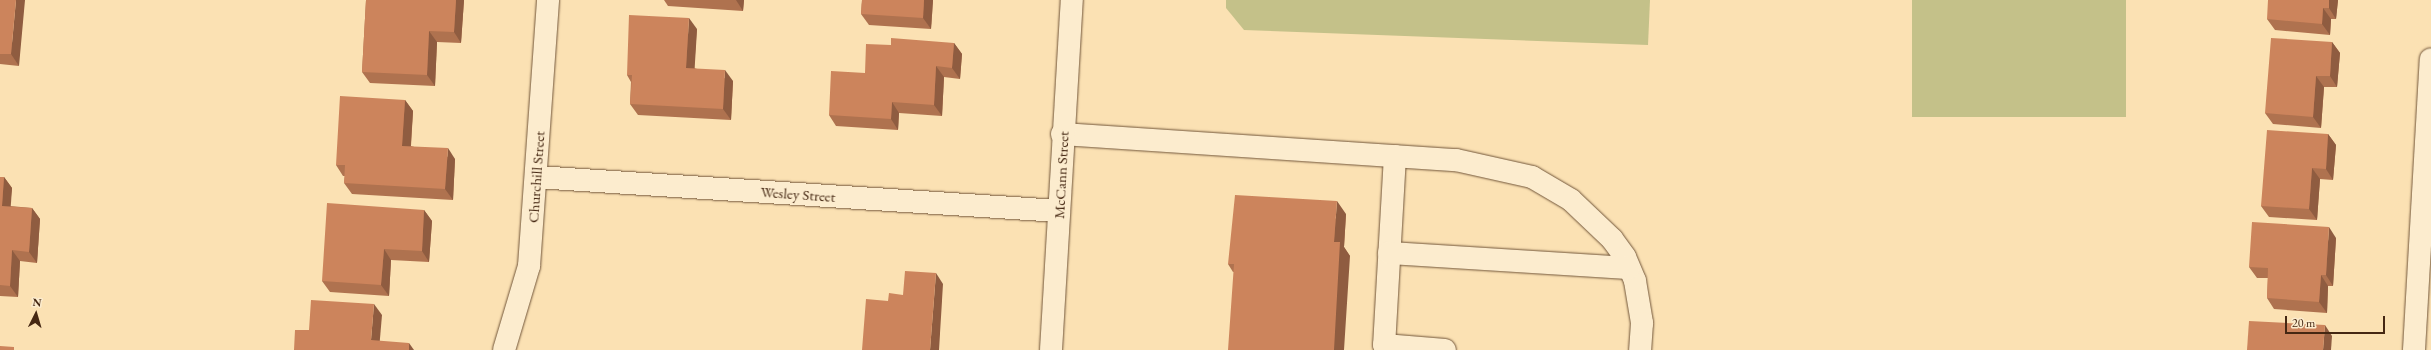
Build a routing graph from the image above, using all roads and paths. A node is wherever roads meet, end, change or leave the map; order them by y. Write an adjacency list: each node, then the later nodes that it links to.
1 (548, 0): 7 (street, Churchill Street)
2 (1072, 0): 5 (street, McCann Street)
3 (2431, 59): 4 (street)
4 (2430, 110): 15 (street)
5 (1062, 134): 6 (street); 8 (street, McCann Street)
6 (1395, 156): 9 (street); 10 (street)
7 (536, 177): 8 (street, Wesley Street); 11 (street, Churchill Street)
8 (1059, 211): 12 (street, McCann Street)
9 (1389, 253): 10 (street); 13 (street)
10 (1629, 268): 14 (street)
11 (504, 350)
12 (1051, 350)
13 (1445, 350)
14 (1640, 350)
15 (2414, 350)

